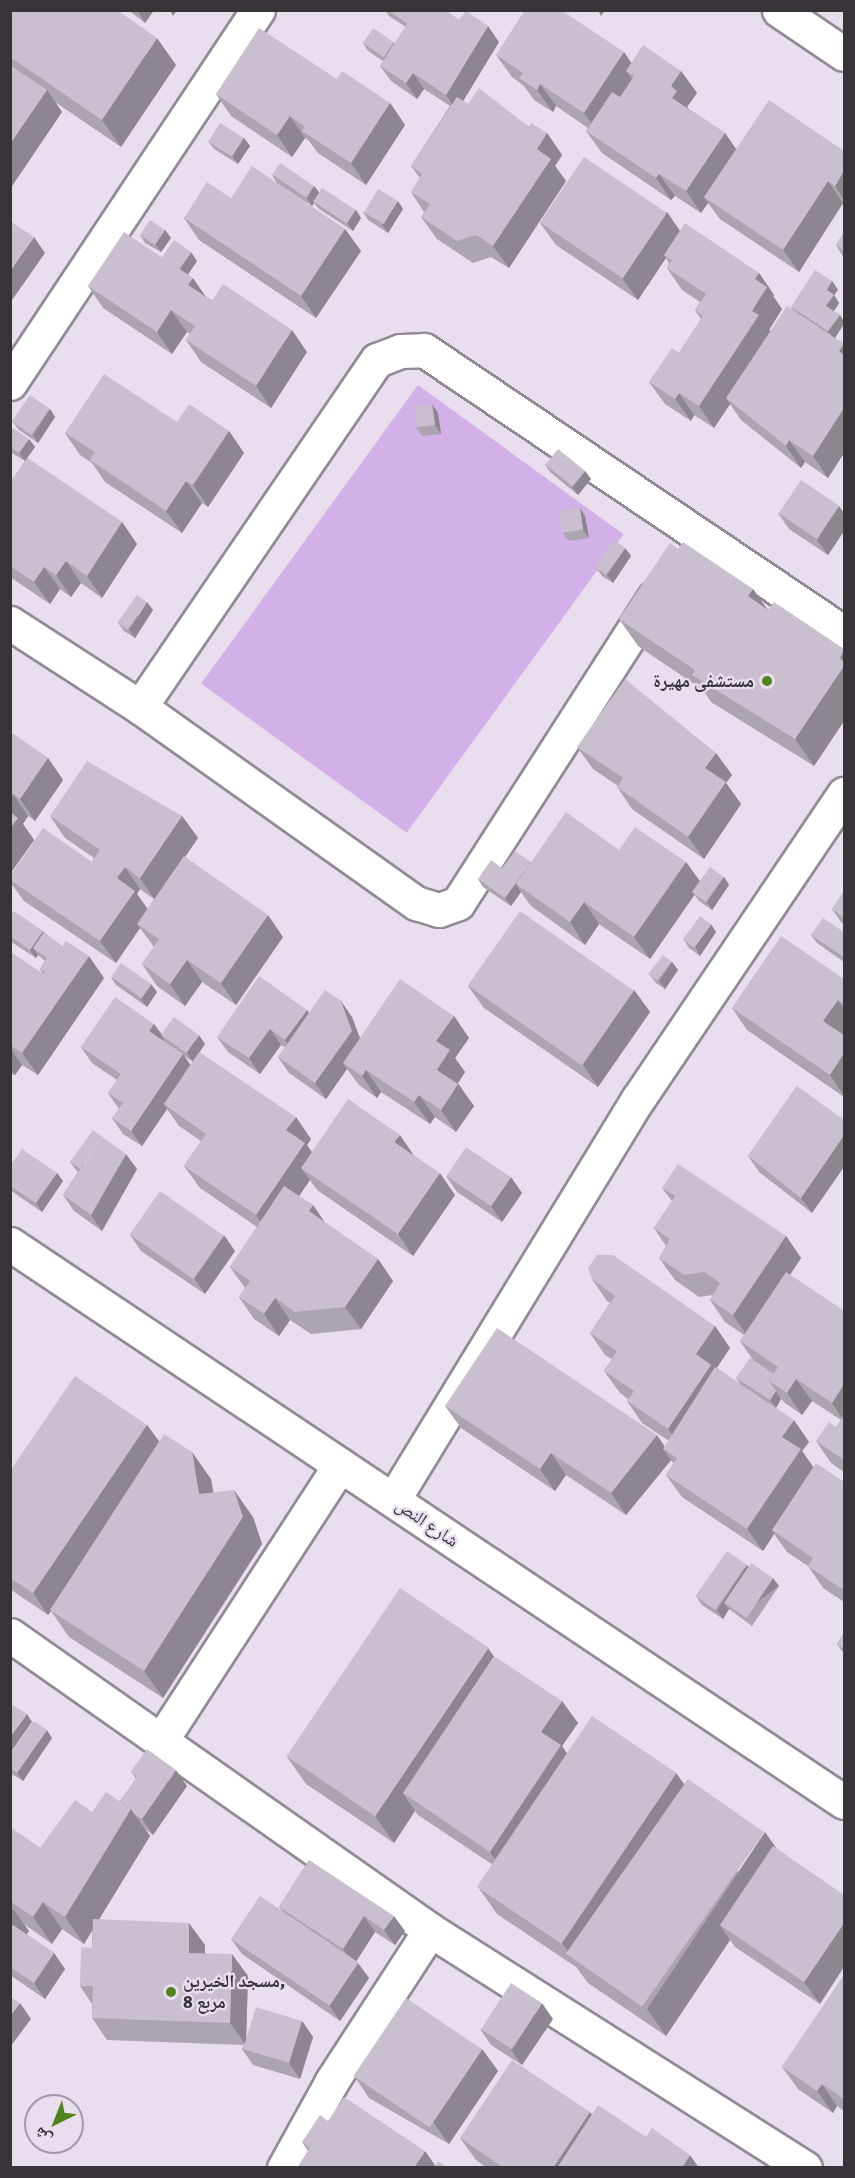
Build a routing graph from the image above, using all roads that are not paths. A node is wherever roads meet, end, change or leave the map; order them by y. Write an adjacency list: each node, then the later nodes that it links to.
1 (258, 10): 4 (street)
2 (779, 10): 3 (street)
3 (844, 54)
4 (10, 382)
5 (683, 553): 7 (street); 8 (street); 8 (street)
6 (10, 623): 8 (street)
7 (844, 633)
8 (140, 707)
9 (844, 794): 12 (street)
10 (10, 1244): 11 (street, شارع النص)
11 (340, 1465): 12 (street, شارع النص); 14 (street)
12 (393, 1500): 15 (street, شارع النص)
13 (10, 1635): 14 (street)
14 (162, 1739): 16 (street)
15 (844, 1802)
16 (430, 1930): 17 (street); 18 (street)
17 (284, 2168)
18 (805, 2168)

